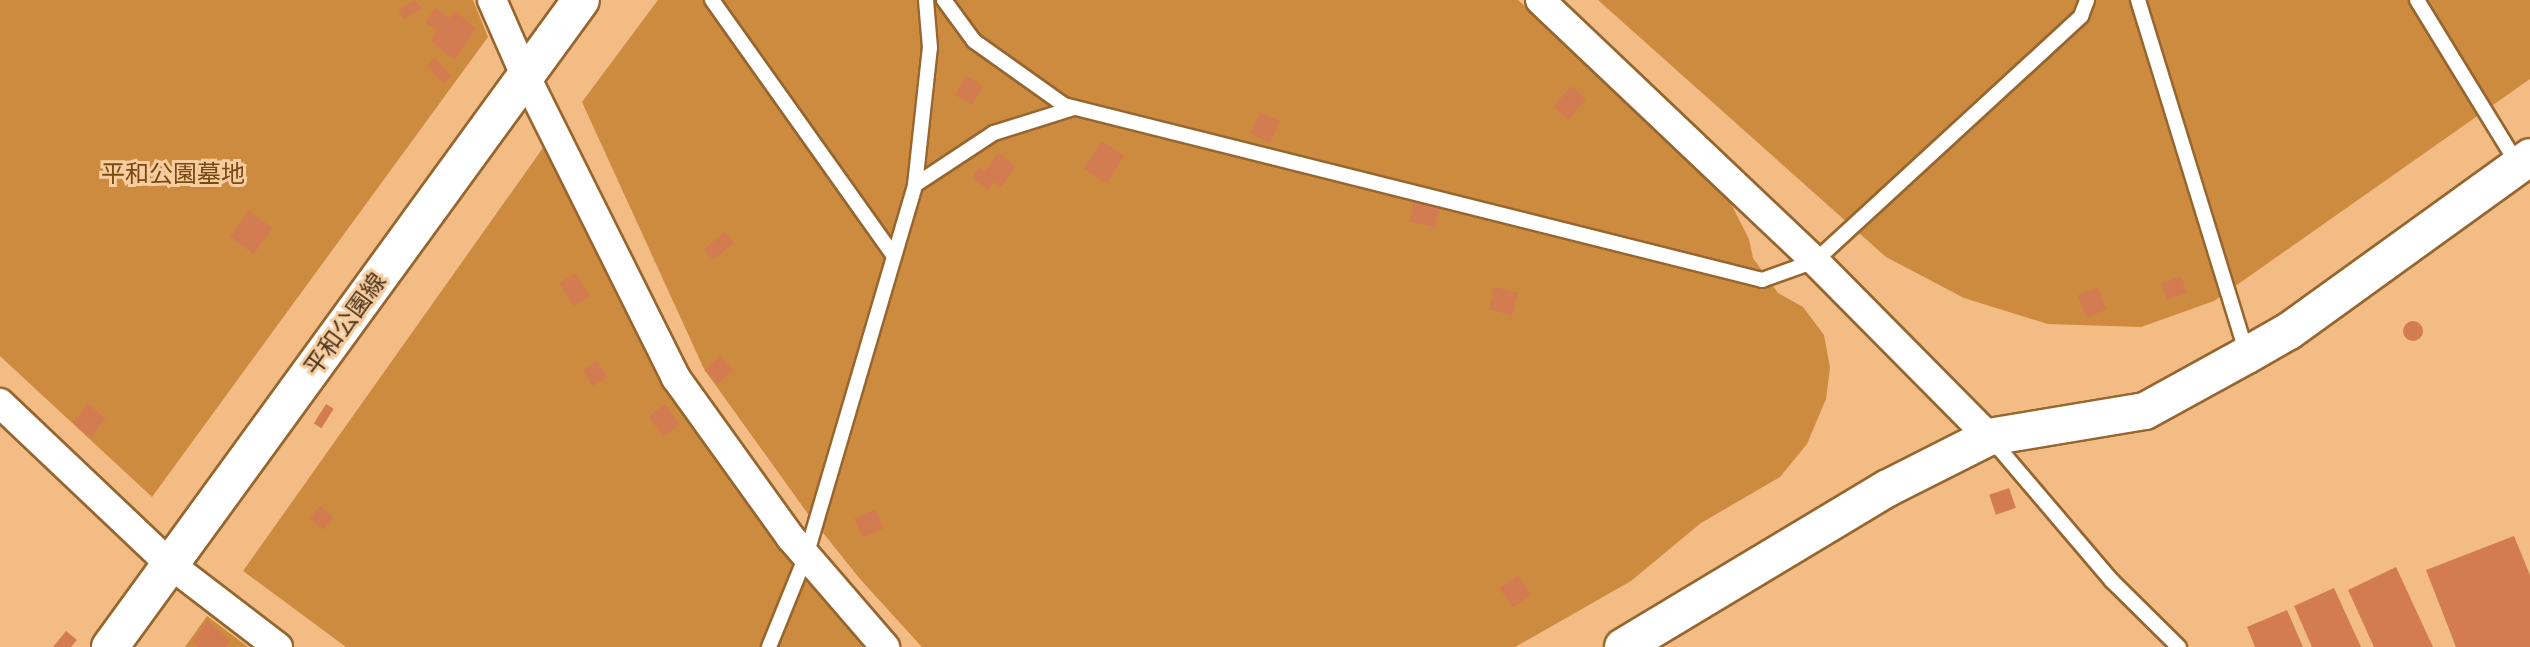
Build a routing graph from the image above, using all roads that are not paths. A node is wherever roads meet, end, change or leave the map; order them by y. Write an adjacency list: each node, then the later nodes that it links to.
1 (492, 0): 10 (street)
2 (581, 0): 10 (street, 平和公園線)
3 (712, 0): 14 (lane)
4 (926, 0): 13 (lane)
5 (944, 0): 11 (lane)
6 (1540, 0): 15 (street)
7 (2087, 0): 15 (lane)
8 (2138, 0): 16 (lane)
9 (2417, 0): 12 (lane)
10 (525, 75): 19 (street); 20 (street, 平和公園線)
11 (1074, 108): 13 (lane); 15 (lane)
12 (2524, 161): 16 (street)
13 (915, 185): 14 (lane)
14 (894, 256): 19 (lane)
15 (1815, 261): 18 (street)
16 (2247, 355): 18 (street)
17 (0, 403): 20 (street)
18 (1989, 437): 25 (street); 26 (lane)
19 (806, 556): 23 (lane); 24 (street)
20 (171, 565): 21 (street, 平和公園線); 22 (street)
21 (110, 647)
22 (278, 647)
23 (769, 647)
24 (885, 647)
25 (1623, 647)
26 (2179, 647)

